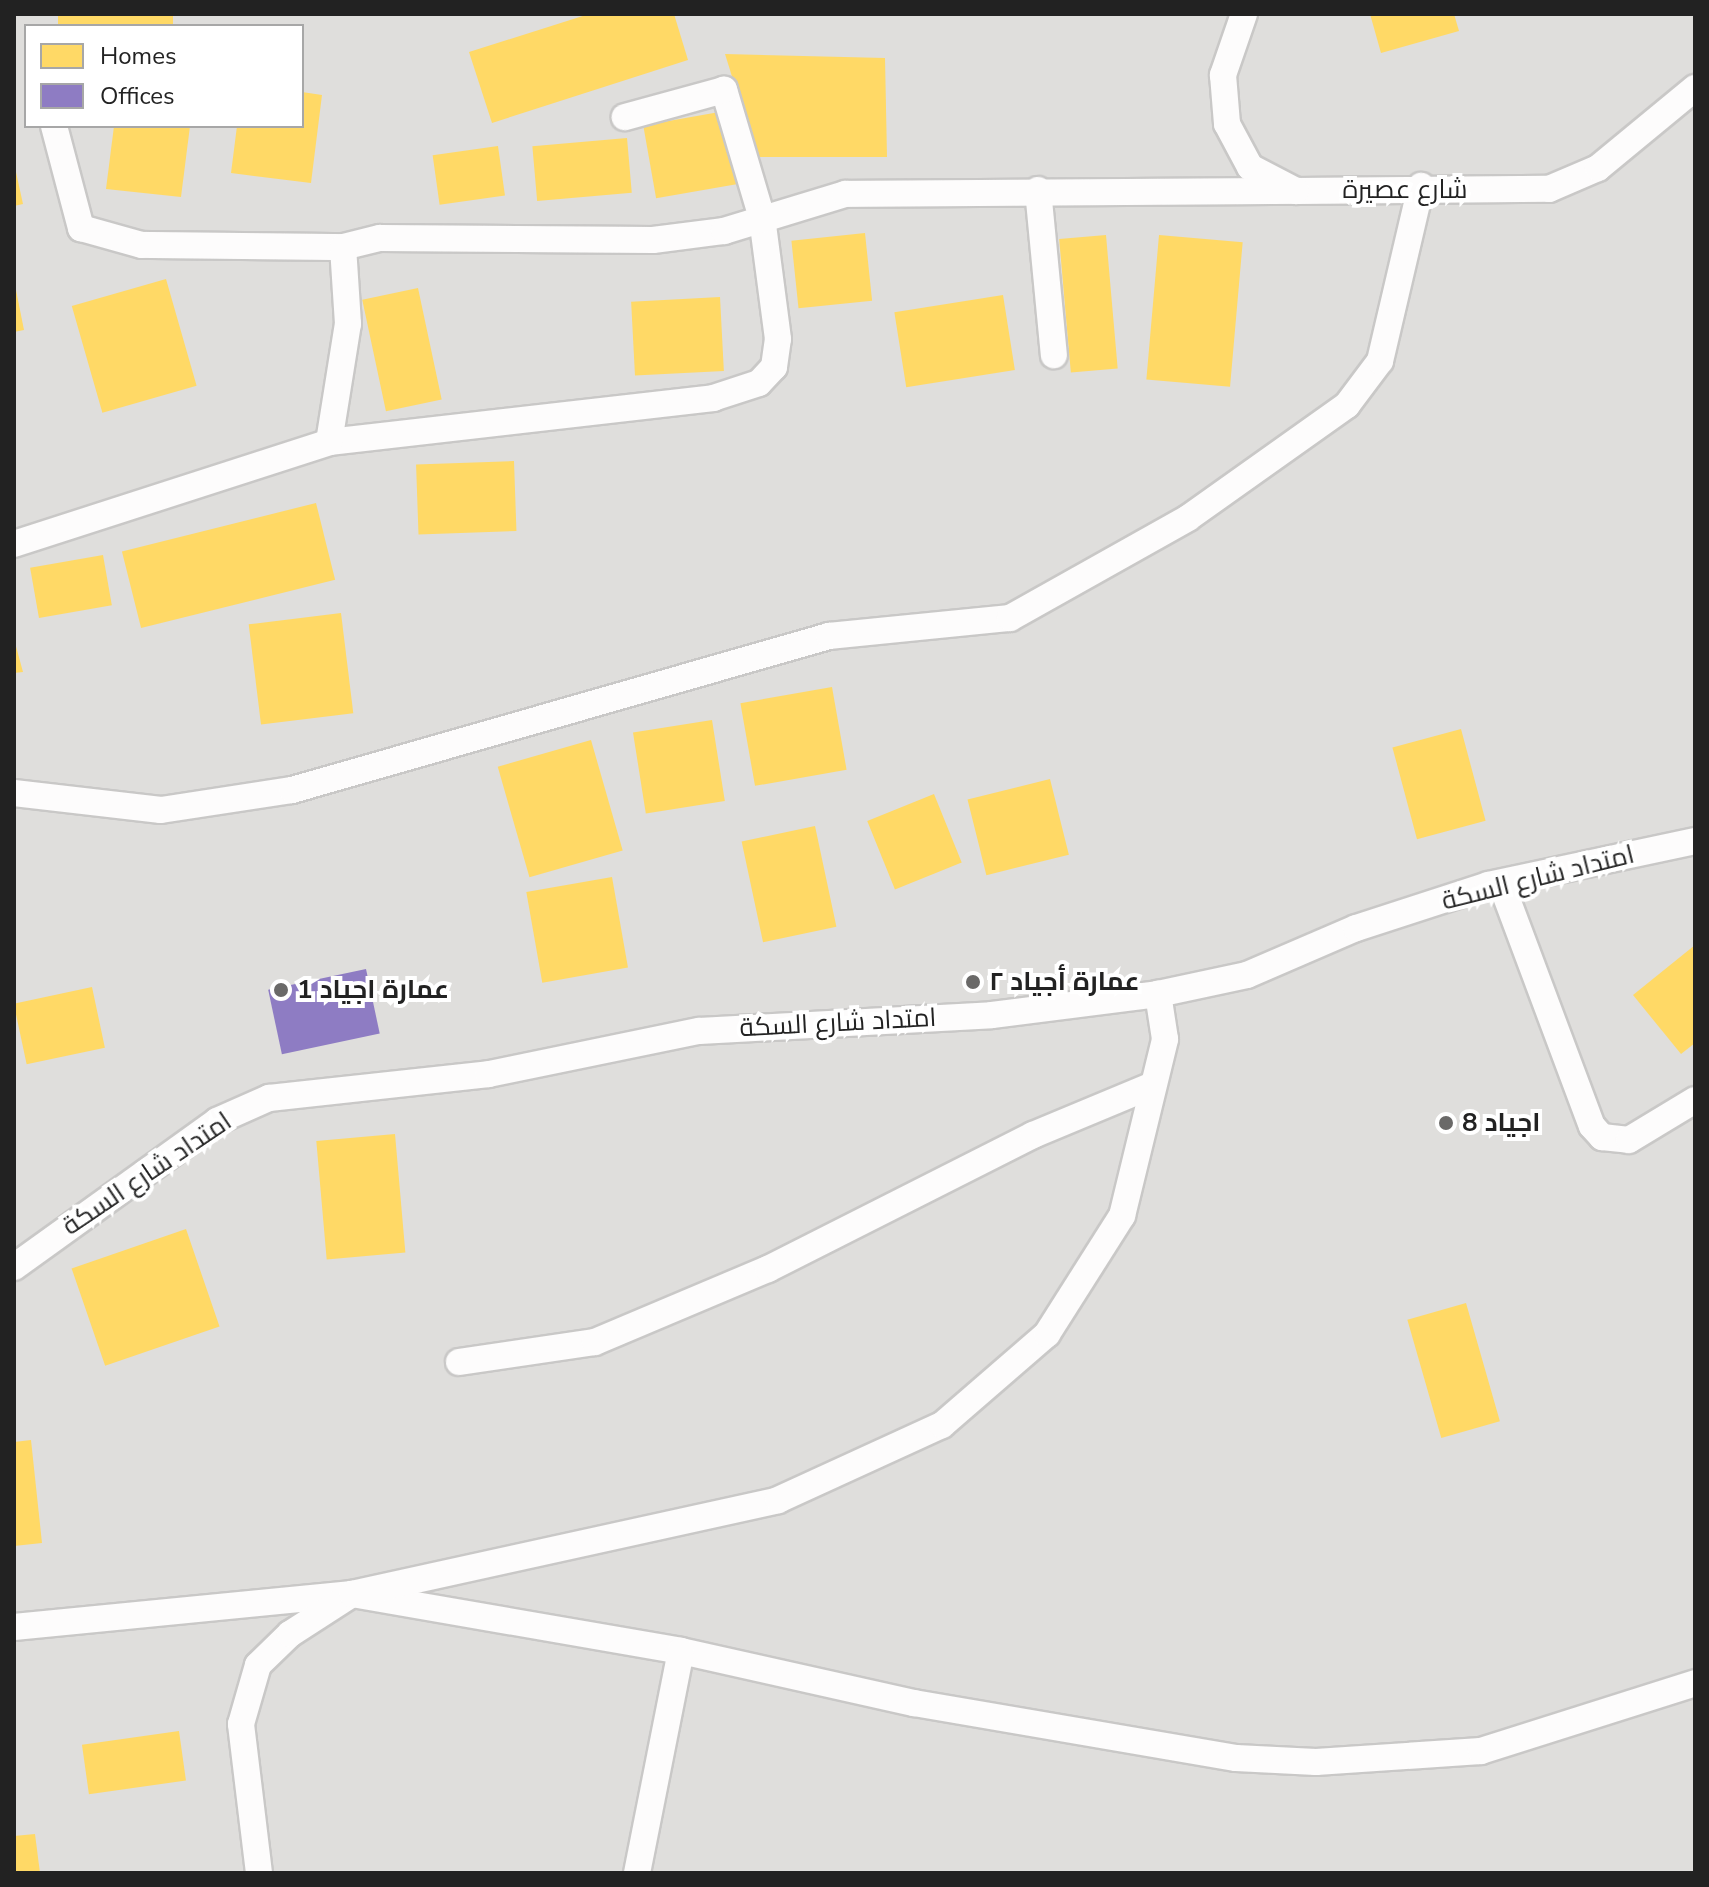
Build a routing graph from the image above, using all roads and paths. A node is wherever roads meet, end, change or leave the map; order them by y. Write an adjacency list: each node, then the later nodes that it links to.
1 (1244, 14): 7 (street, شارع عصيرة)
2 (1695, 88): 5 (street, شارع عصيرة)
3 (625, 117): 8 (street)
4 (55, 128): 9 (street)
5 (1421, 186): 7 (street, شارع عصيرة); 13 (street)
6 (1038, 190): 7 (street); 8 (street); 10 (street)
7 (1296, 191)
8 (762, 218): 9 (street); 11 (street)
9 (343, 247): 11 (street)
10 (1054, 355)
11 (329, 442): 12 (street)
12 (14, 544)
13 (14, 793)
14 (1695, 841): 15 (street, امتداد شارع السكة)
15 (1501, 883): 16 (street, امتداد شارع السكة); 18 (street)
16 (1158, 994): 17 (street); 19 (street, امتداد شارع السكة)
17 (1153, 1085): 20 (street); 21 (street)
18 (1695, 1100)
19 (14, 1267)
20 (459, 1362)
21 (352, 1594): 22 (street); 23 (street); 25 (street)
22 (14, 1627)
23 (681, 1651): 24 (street); 26 (street)
24 (1695, 1683)
25 (259, 1873)
26 (637, 1873)

